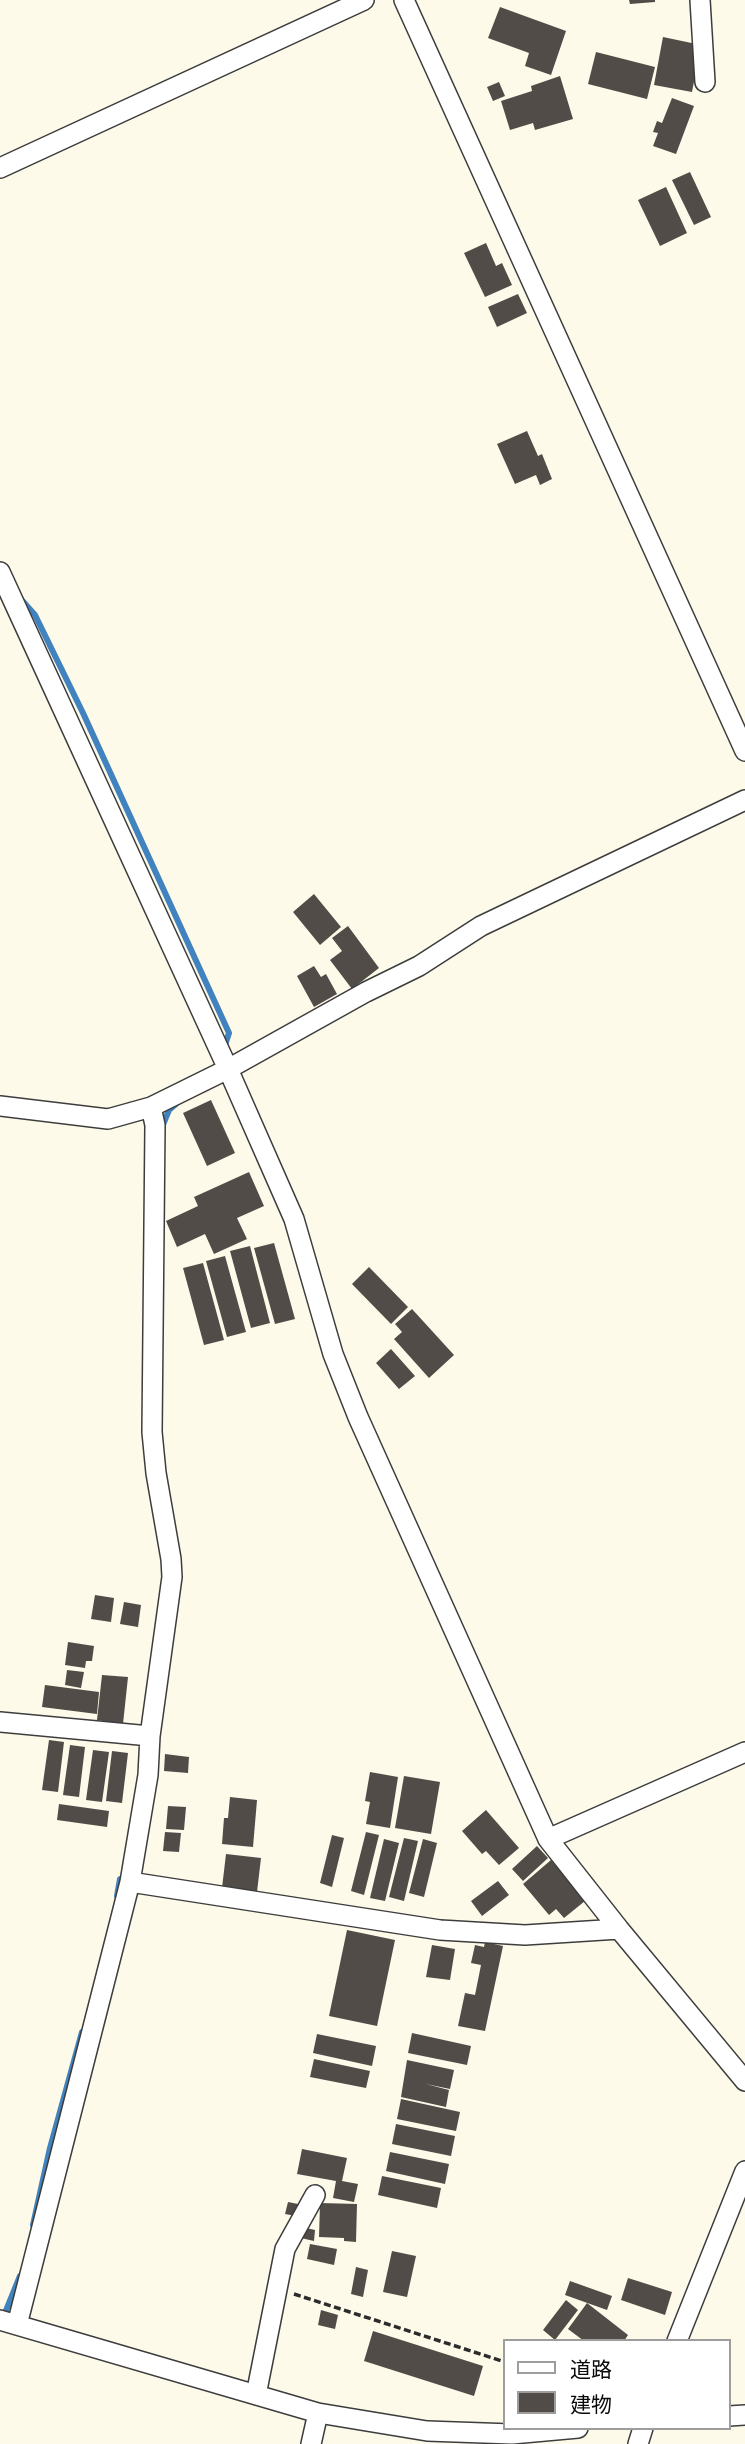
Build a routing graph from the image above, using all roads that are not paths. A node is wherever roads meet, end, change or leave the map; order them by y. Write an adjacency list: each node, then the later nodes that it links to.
1 (364, 0): 5 (street)
2 (404, 0): 8 (street)
3 (700, 0): 4 (street)
4 (705, 82)
5 (0, 168)
6 (0, 572): 7 (street)
7 (7, 601): 10 (street)
8 (745, 751)
9 (745, 800): 10 (street)
10 (228, 1069): 12 (street); 16 (street)
11 (0, 1106): 12 (street)
12 (151, 1107): 14 (street)
13 (0, 1722): 14 (street)
14 (150, 1736): 17 (street)
15 (745, 1752): 16 (street)
16 (548, 1839): 18 (street)
17 (130, 1882): 18 (street); 22 (street)
18 (619, 1929): 19 (street)
19 (745, 2081)
20 (745, 2171): 23 (street)
21 (315, 2195): 24 (street)
22 (8, 2323): 24 (street)
23 (678, 2339)
24 (256, 2395): 25 (street)
25 (318, 2413): 26 (street); 27 (street)
26 (556, 2430)
27 (311, 2444)

